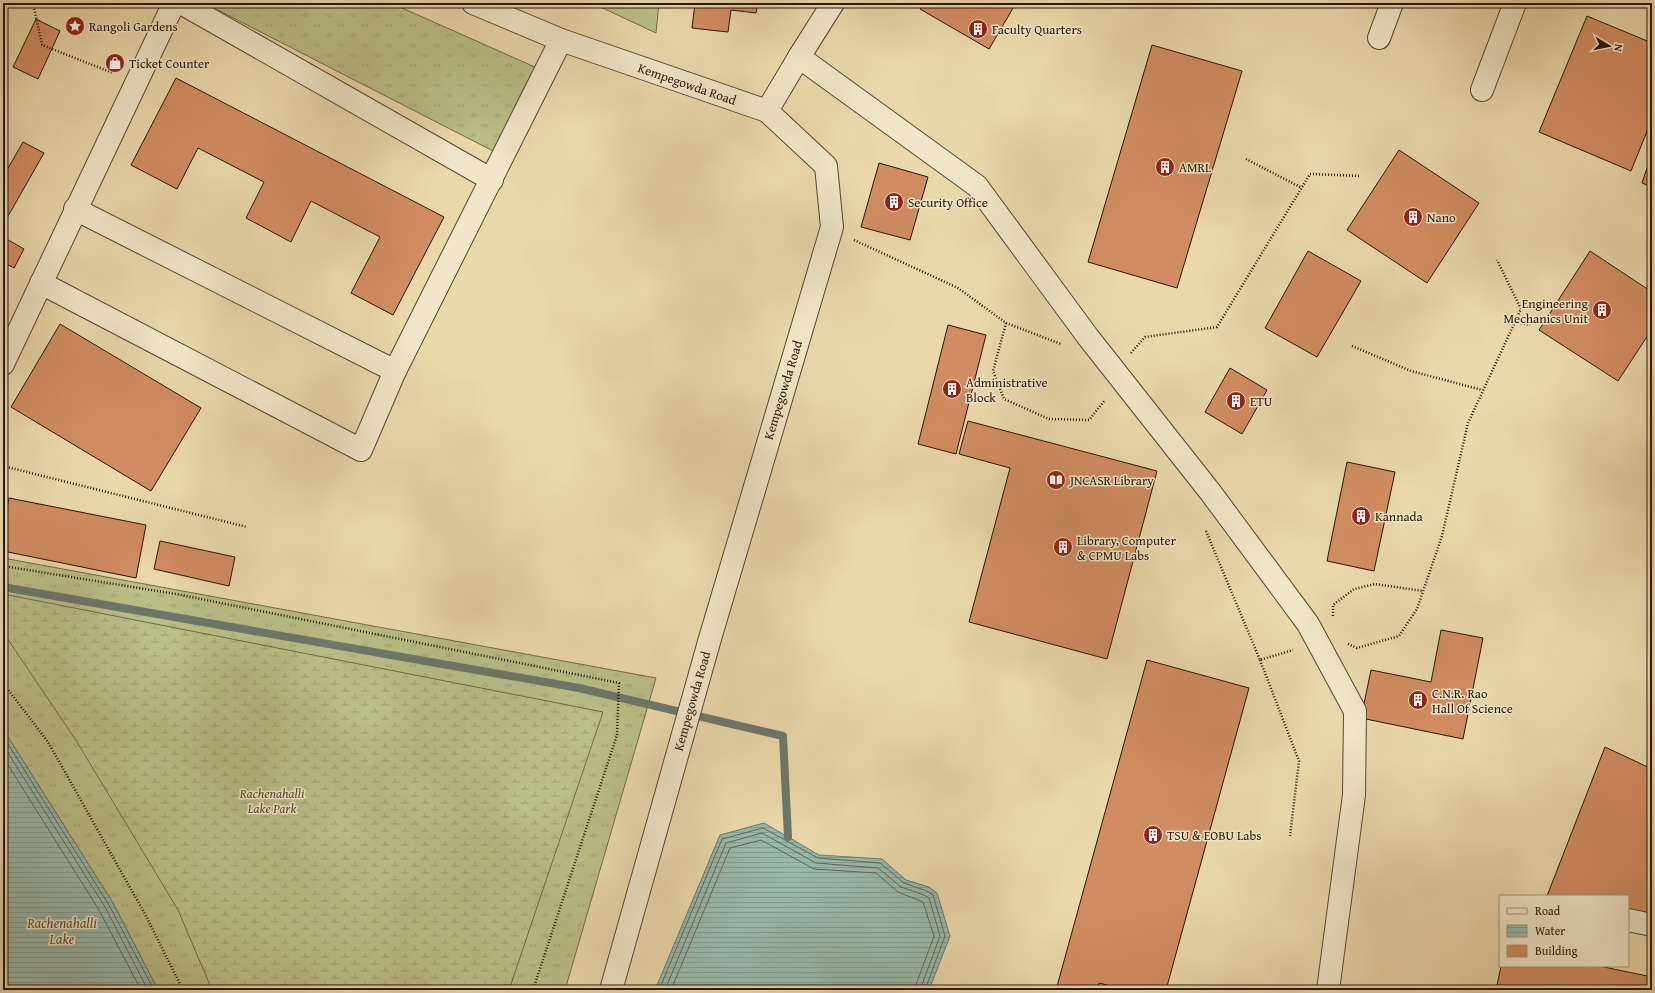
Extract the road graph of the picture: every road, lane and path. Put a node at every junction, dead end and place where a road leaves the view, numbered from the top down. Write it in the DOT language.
graph roads {
  1 [pos="33,3"];
  2 [pos="174,3"];
  3 [pos="181,3"];
  4 [pos="473,3"];
  5 [pos="1392,3"];
  6 [pos="1515,3"];
  7 [pos="832,4"];
  8 [pos="1379,38"];
  9 [pos="561,40"];
  10 [pos="799,57"];
  11 [pos="136,82"];
  12 [pos="1482,90"];
  13 [pos="767,111"];
  14 [pos="1246,159"];
  15 [pos="1360,176"];
  16 [pos="492,180"];
  17 [pos="1302,188"];
  18 [pos="75,209"];
  19 [pos="831,230"];
  20 [pos="1497,260"];
  21 [pos="40,283"];
  22 [pos="1515,322"];
  23 [pos="1006,323"];
  24 [pos="1530,325"];
  25 [pos="1063,345"];
  26 [pos="1352,346"];
  27 [pos="3,364"];
  28 [pos="395,371"];
  29 [pos="1115,371"];
  30 [pos="1482,390"];
  31 [pos="1101,393"];
  32 [pos="1105,400"];
  33 [pos="1110,405"];
  34 [pos="3,466"];
  35 [pos="1203,524"];
  36 [pos="247,527"];
  37 [pos="3,566"];
  38 [pos="1423,591"];
  39 [pos="1325,639"];
  40 [pos="1260,660"];
  41 [pos="3,683"];
  42 [pos="1290,836"];
  43 [pos="1629,920"];
  44 [pos="1652,925"];
  45 [pos="183,990"];
  46 [pos="533,990"];
  47 [pos="611,990"];
  48 [pos="1328,990"];
  1 -- 11 [label="path"];
  2 -- 11 [label="street"];
  3 -- 16 [label="street"];
  4 -- 9 [label="street, Kempegowda Road"];
  5 -- 8 [label="street"];
  6 -- 12 [label="street"];
  7 -- 10 [label="street"];
  9 -- 13 [label="street, Kempegowda Road"];
  9 -- 16 [label="street"];
  10 -- 13 [label="street"];
  10 -- 29 [label="street"];
  11 -- 18 [label="street"];
  13 -- 19 [label="street, Kempegowda Road"];
  14 -- 17 [label="path"];
  15 -- 17 [label="path"];
  16 -- 28 [label="street"];
  17 -- 29 [label="path"];
  18 -- 21 [label="street"];
  18 -- 28 [label="street"];
  19 -- 23 [label="path"];
  19 -- 47 [label="street, Kempegowda Road"];
  20 -- 22 [label="path"];
  21 -- 27 [label="street"];
  21 -- 28 [label="street"];
  22 -- 24 [label="path"];
  22 -- 30 [label="path"];
  23 -- 25 [label="path"];
  23 -- 32 [label="path"];
  26 -- 30 [label="path"];
  29 -- 32 [label="path"];
  29 -- 39 [label="street"];
  30 -- 38 [label="path"];
  31 -- 32 [label="path"];
  32 -- 33 [label="path"];
  34 -- 36 [label="path"];
  35 -- 40 [label="path"];
  37 -- 46 [label="path"];
  38 -- 39 [label="path"];
  38 -- 39 [label="path"];
  39 -- 40 [label="path"];
  39 -- 48 [label="street"];
  40 -- 42 [label="path"];
  41 -- 45 [label="path"];
  43 -- 44 [label="street"];
}
